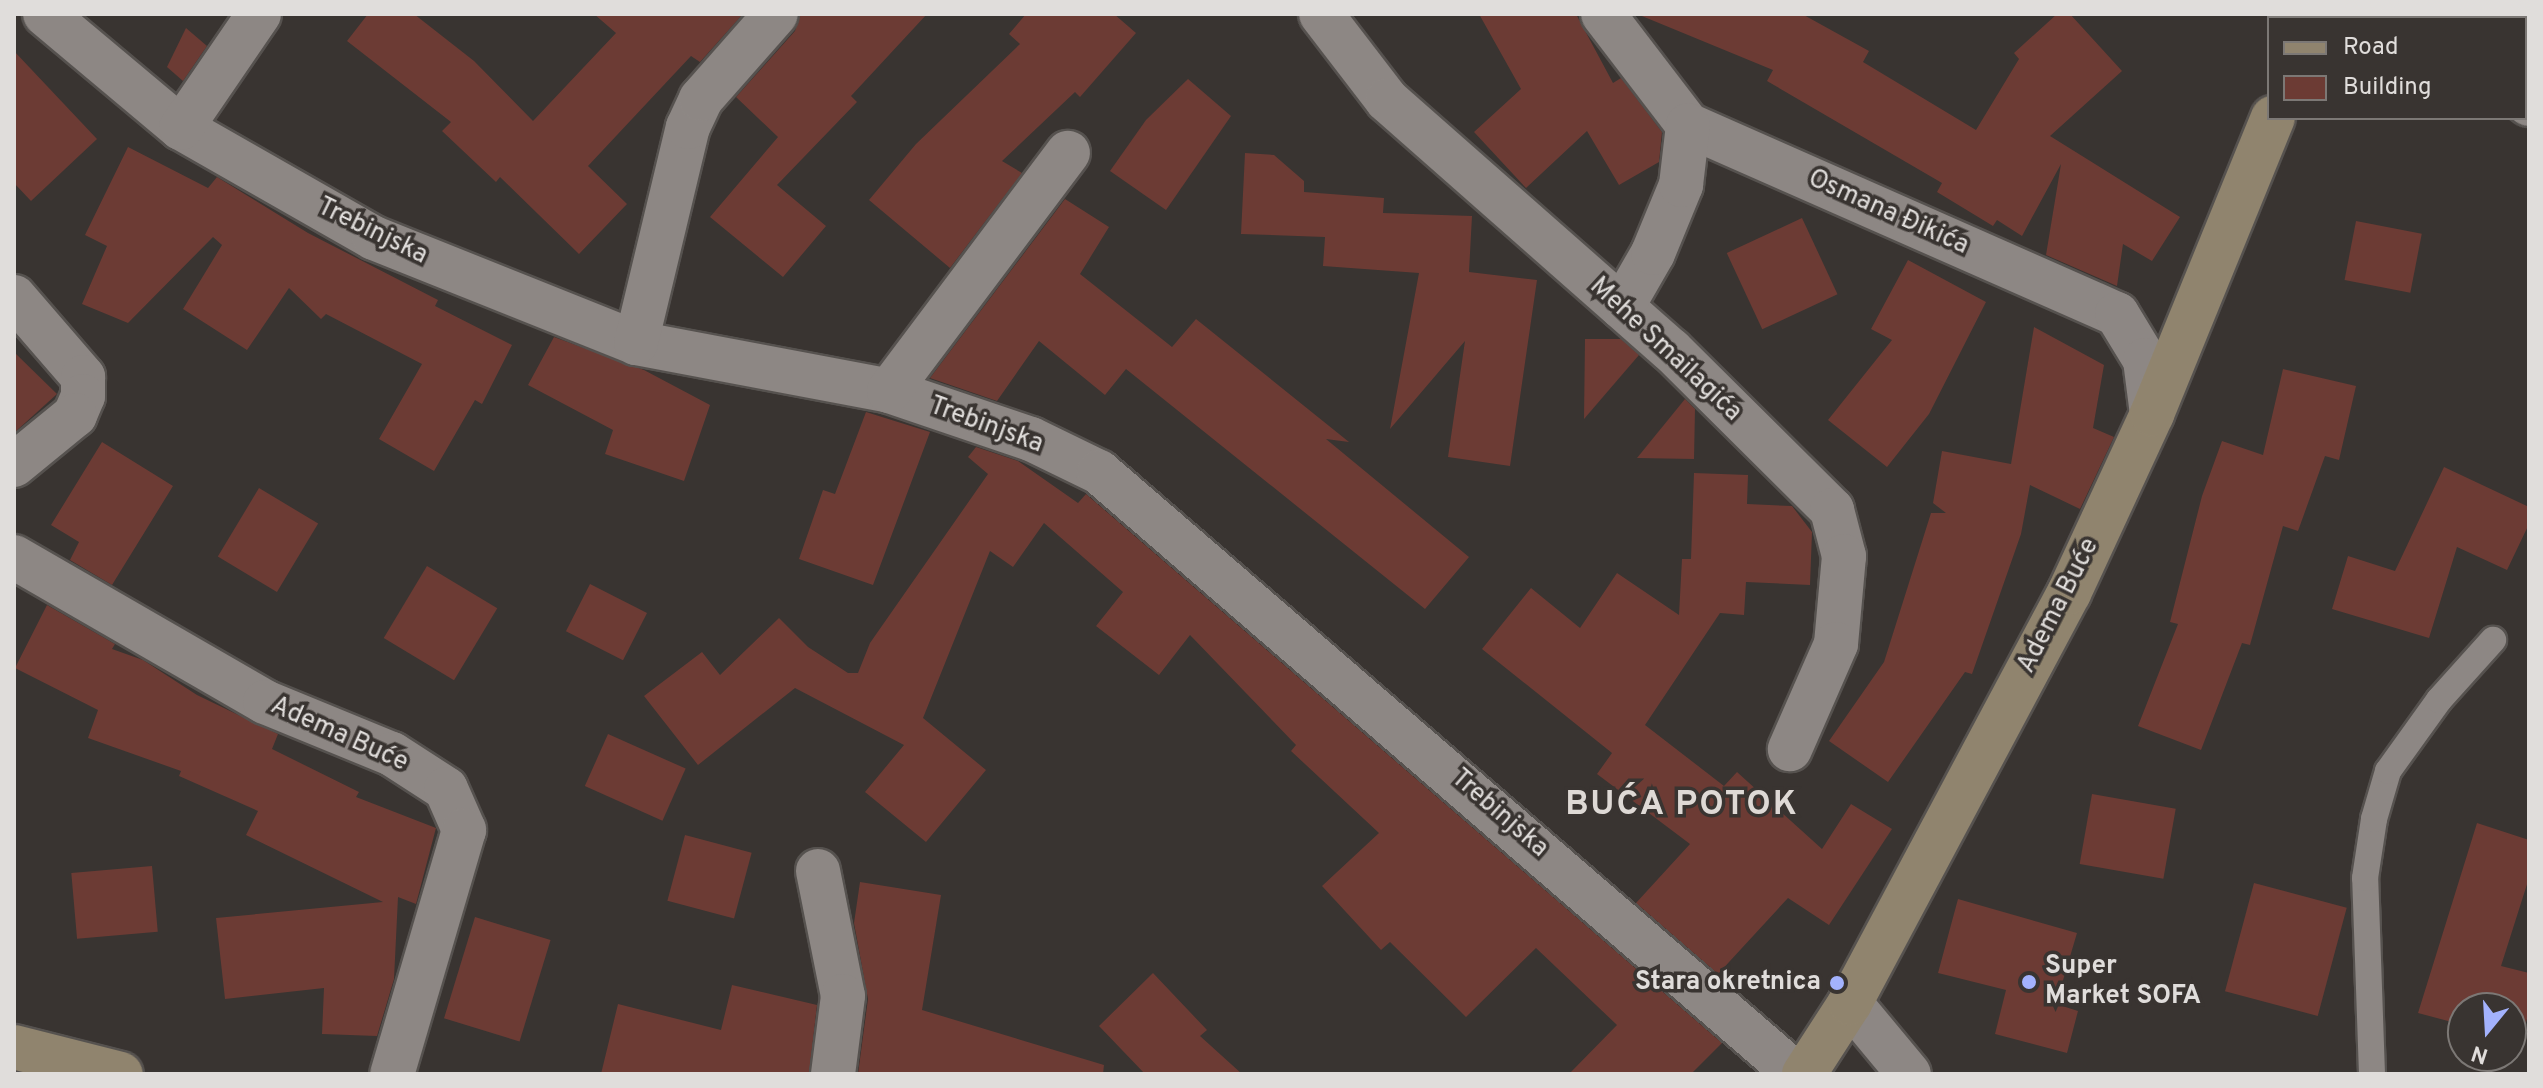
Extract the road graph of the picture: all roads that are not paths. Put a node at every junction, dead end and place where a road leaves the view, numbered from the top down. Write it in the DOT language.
graph roads {
  1 [pos="45,14"];
  2 [pos="259,14"];
  3 [pos="776,14"];
  4 [pos="1321,14"];
  5 [pos="1603,14"];
  6 [pos="2272,120"];
  7 [pos="1688,125"];
  8 [pos="181,128"];
  9 [pos="1068,153"];
  10 [pos="14,297"];
  11 [pos="1622,307"];
  12 [pos="636,343"];
  13 [pos="889,391"];
  14 [pos="2152,414"];
  15 [pos="14,465"];
  16 [pos="14,557"];
  17 [pos="2493,640"];
  18 [pos="1790,749"];
  19 [pos="818,871"];
  20 [pos="1850,1003"];
  21 [pos="14,1047"];
  22 [pos="121,1074"];
  23 [pos="392,1074"];
  24 [pos="833,1074"];
  25 [pos="1796,1074"];
  26 [pos="1804,1074"];
  27 [pos="1909,1074"];
  28 [pos="2372,1074"];
  1 -- 8 [label="street, Trebinjska"];
  2 -- 8 [label="street"];
  3 -- 12 [label="street"];
  4 -- 11 [label="street, Mehe Smailagića"];
  5 -- 7 [label="street, Osmana Đikića"];
  6 -- 14 [label="street, Adema Buće"];
  7 -- 11 [label="street"];
  7 -- 14 [label="street, Osmana Đikića"];
  8 -- 12 [label="street, Trebinjska"];
  9 -- 13 [label="street"];
  10 -- 15 [label="street"];
  11 -- 18 [label="street, Mehe Smailagića"];
  12 -- 13 [label="street, Trebinjska"];
  13 -- 25 [label="street, Trebinjska"];
  14 -- 20 [label="street, Adema Buće"];
  16 -- 23 [label="street, Adema Buće"];
  17 -- 28 [label="lane"];
  19 -- 24 [label="street"];
  20 -- 26 [label="street, Adema Buće"];
  20 -- 27 [label="street"];
  21 -- 22 [label="street"];
}
